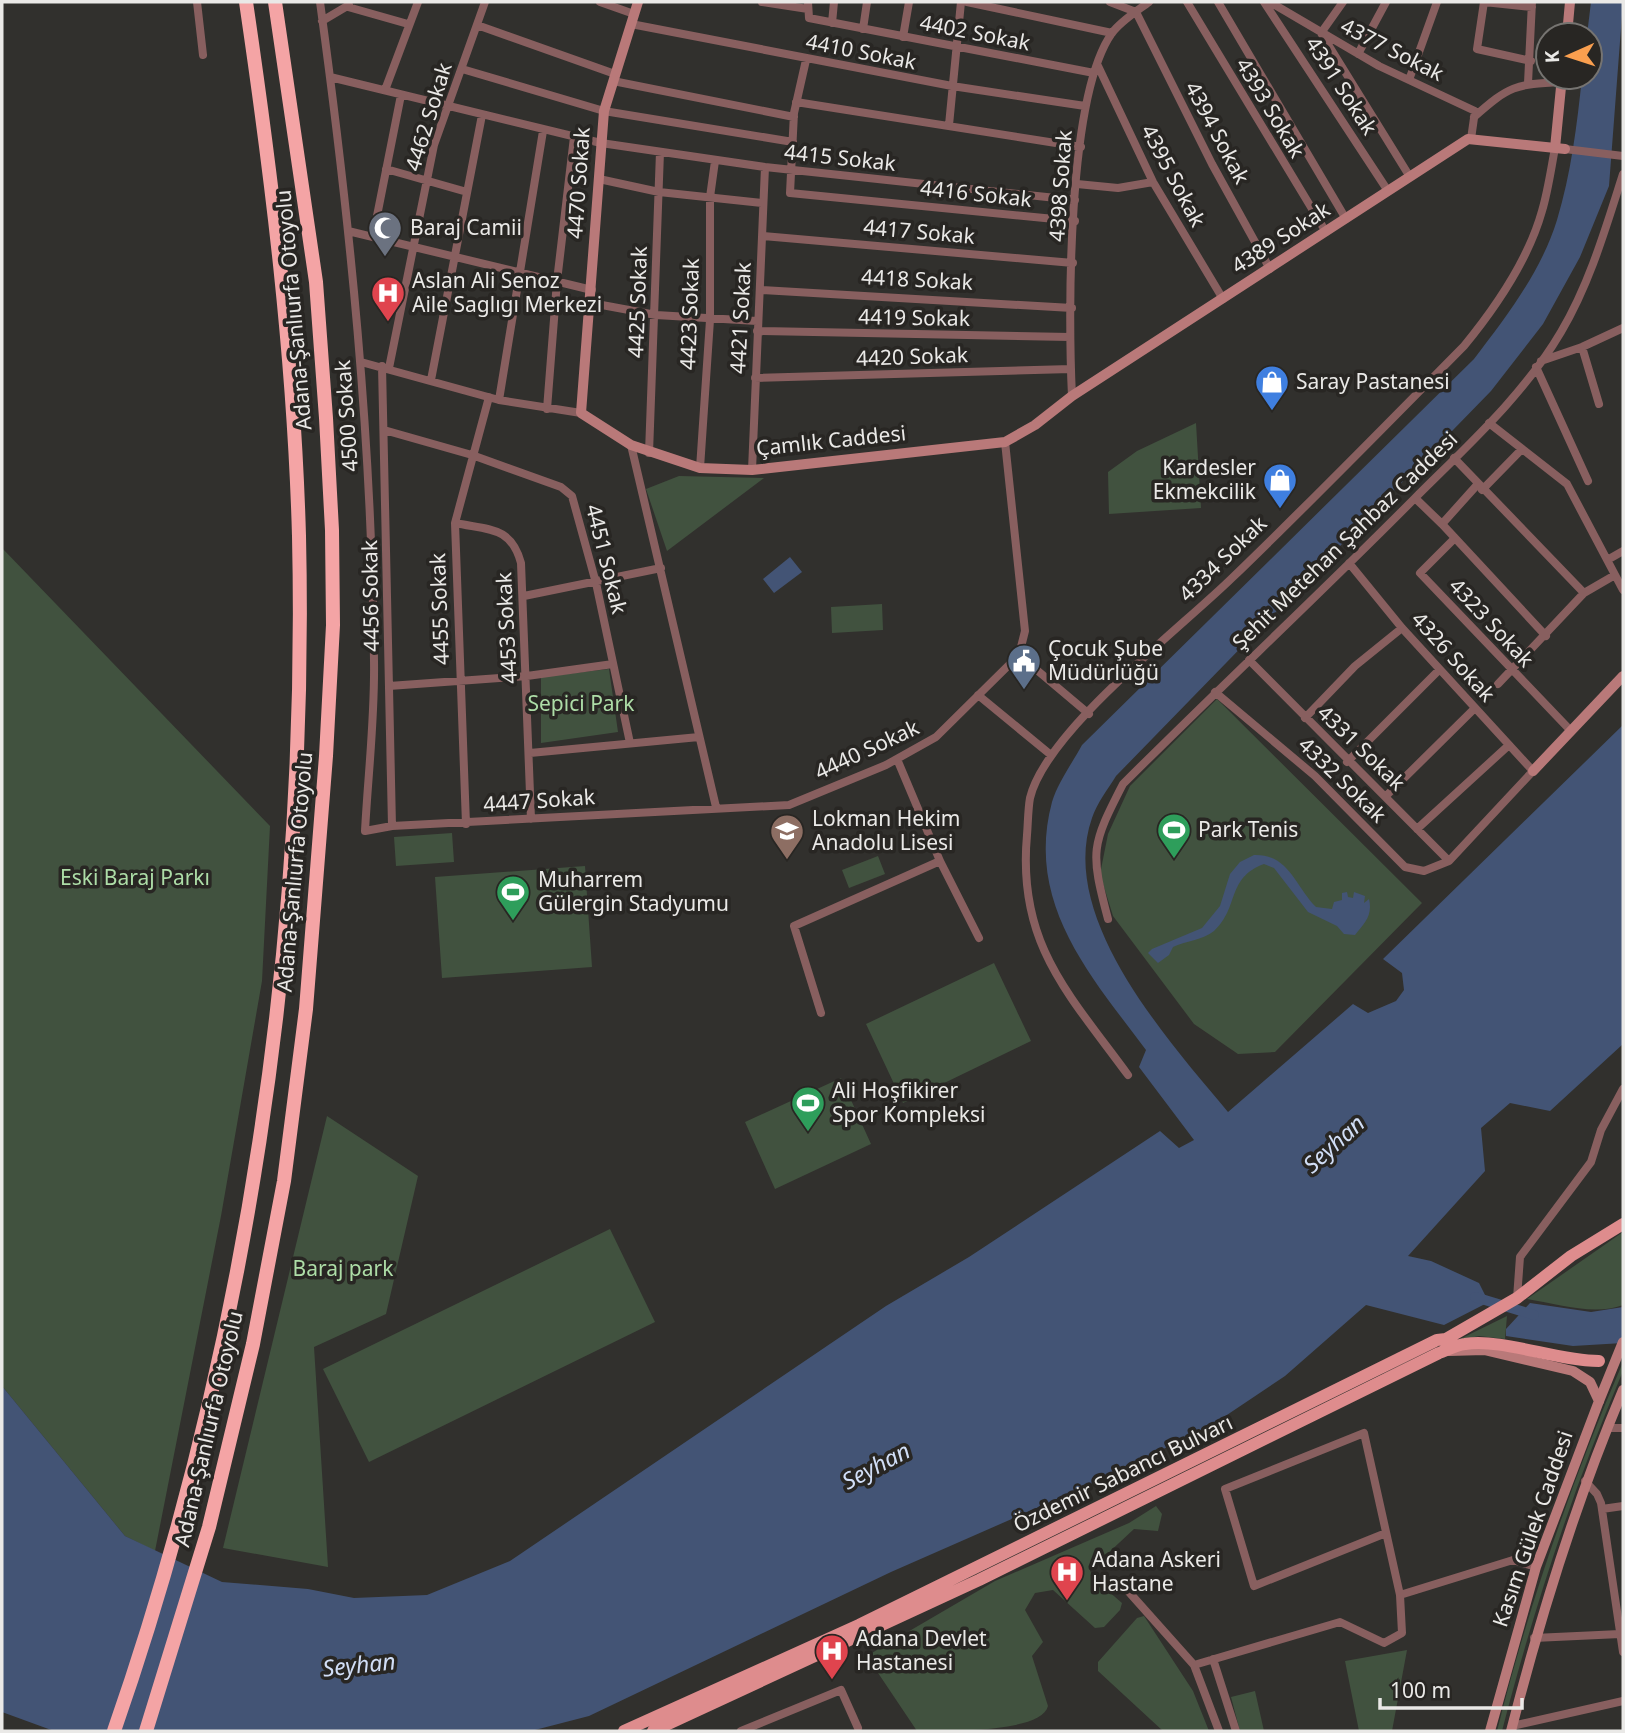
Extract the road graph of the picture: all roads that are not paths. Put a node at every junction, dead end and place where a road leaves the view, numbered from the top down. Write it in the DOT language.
graph roads {
  1 [pos="197,2"];
  2 [pos="246,2"];
  3 [pos="275,2"];
  4 [pos="320,2"];
  5 [pos="418,2"];
  6 [pos="485,2"];
  7 [pos="600,2"];
  8 [pos="638,2"];
  9 [pos="762,2"];
  10 [pos="834,2"];
  11 [pos="867,2"];
  12 [pos="909,2"];
  13 [pos="961,2"];
  14 [pos="967,2"];
  15 [pos="1110,2"];
  16 [pos="1149,2"];
  17 [pos="1186,2"];
  18 [pos="1218,2"];
  19 [pos="1264,2"];
  20 [pos="1343,2"];
  21 [pos="1386,2"];
  22 [pos="1437,2"];
  23 [pos="1485,2"];
  24 [pos="1570,2"];
  25 [pos="1274,3"];
  26 [pos="349,4"];
  27 [pos="1532,4"];
  28 [pos="808,10"];
  29 [pos="1136,12"];
  30 [pos="632,19"];
  31 [pos="322,21"];
  32 [pos="1568,21"];
  33 [pos="832,23"];
  34 [pos="408,24"];
  35 [pos="477,25"];
  36 [pos="863,29"];
  37 [pos="1112,33"];
  38 [pos="1321,33"];
  39 [pos="903,37"];
  40 [pos="956,47"];
  41 [pos="1359,54"];
  42 [pos="203,55"];
  43 [pos="806,60"];
  44 [pos="1531,61"];
  45 [pos="462,69"];
  46 [pos="1096,70"];
  47 [pos="330,77"];
  48 [pos="614,78"];
  49 [pos="1409,80"];
  50 [pos="1534,82"];
  51 [pos="1528,83"];
  52 [pos="952,86"];
  53 [pos="385,90"];
  54 [pos="1562,91"];
  55 [pos="401,95"];
  56 [pos="796,102"];
  57 [pos="448,106"];
  58 [pos="1085,107"];
  59 [pos="604,111"];
  60 [pos="482,115"];
  61 [pos="794,117"];
  62 [pos="1474,117"];
  63 [pos="949,125"];
  64 [pos="543,131"];
  65 [pos="575,137"];
  66 [pos="1471,139"];
  67 [pos="793,142"];
  68 [pos="601,143"];
  69 [pos="1081,147"];
  70 [pos="1560,148"];
  71 [pos="660,152"];
  72 [pos="1621,156"];
  73 [pos="715,161"];
  74 [pos="765,167"];
  75 [pos="386,169"];
  76 [pos="792,170"];
  77 [pos="1623,174"];
  78 [pos="1410,177"];
  79 [pos="598,179"];
  80 [pos="427,181"];
  81 [pos="1153,182"];
  82 [pos="1077,184"];
  83 [pos="1388,191"];
  84 [pos="467,192"];
  85 [pos="659,192"];
  86 [pos="710,197"];
  87 [pos="1076,200"];
  88 [pos="762,203"];
  89 [pos="1346,219"];
  90 [pos="1075,221"];
  91 [pos="348,231"];
  92 [pos="1326,232"];
  93 [pos="373,236"];
  94 [pos="763,236"];
  95 [pos="415,245"];
  96 [pos="454,257"];
  97 [pos="1073,263"];
  98 [pos="1269,269"];
  99 [pos="518,272"];
  100 [pos="557,281"];
  101 [pos="592,290"];
  102 [pos="760,290"];
  103 [pos="1223,299"];
  104 [pos="591,303"];
  105 [pos="1072,308"];
  106 [pos="656,315"];
  107 [pos="710,320"];
  108 [pos="757,321"];
  109 [pos="1623,329"];
  110 [pos="757,331"];
  111 [pos="1070,337"];
  112 [pos="1582,347"];
  113 [pos="361,362"];
  114 [pos="1539,364"];
  115 [pos="385,367"];
  116 [pos="1071,369"];
  117 [pos="755,378"];
  118 [pos="431,380"];
  119 [pos="1072,396"];
  120 [pos="489,397"];
  121 [pos="499,400"];
  122 [pos="1599,404"];
  123 [pos="547,409"];
  124 [pos="581,414"];
  125 [pos="1489,423"];
  126 [pos="1035,425"];
  127 [pos="384,430"];
  128 [pos="1005,442"];
  129 [pos="631,445"];
  130 [pos="1522,449"];
  131 [pos="649,453"];
  132 [pos="472,455"];
  133 [pos="1454,458"];
  134 [pos="700,468"];
  135 [pos="752,470"];
  136 [pos="1588,481"];
  137 [pos="1480,487"];
  138 [pos="1415,498"];
  139 [pos="455,523"];
  140 [pos="1442,524"];
  141 [pos="1454,539"];
  142 [pos="1623,551"];
  143 [pos="1609,559"];
  144 [pos="1349,563"];
  145 [pos="660,568"];
  146 [pos="1615,575"];
  147 [pos="596,583"];
  148 [pos="1623,590"];
  149 [pos="1584,593"];
  150 [pos="524,596"];
  151 [pos="1402,628"];
  152 [pos="1546,636"];
  153 [pos="1019,655"];
  154 [pos="1249,660"];
  155 [pos="613,664"];
  156 [pos="1439,670"];
  157 [pos="1511,671"];
  158 [pos="527,676"];
  159 [pos="1623,676"];
  160 [pos="460,680"];
  161 [pos="1498,684"];
  162 [pos="389,686"];
  163 [pos="1215,692"];
  164 [pos="978,695"];
  165 [pos="1475,708"];
  166 [pos="1089,714"];
  167 [pos="1305,718"];
  168 [pos="1571,731"];
  169 [pos="699,737"];
  170 [pos="629,743"];
  171 [pos="1509,745"];
  172 [pos="530,753"];
  173 [pos="1051,755"];
  174 [pos="897,759"];
  175 [pos="1347,762"];
  176 [pos="1533,771"];
  177 [pos="1387,795"];
  178 [pos="716,807"];
  179 [pos="531,819"];
  180 [pos="466,824"];
  181 [pos="392,826"];
  182 [pos="1417,829"];
  183 [pos="365,831"];
  184 [pos="940,861"];
  185 [pos="1450,861"];
  186 [pos="1108,919"];
  187 [pos="979,938"];
  188 [pos="821,1013"];
  189 [pos="1128,1075"];
  190 [pos="1623,1089"];
  191 [pos="1623,1224"];
  192 [pos="1517,1298"];
  193 [pos="1623,1342"];
  194 [pos="1444,1345"];
  195 [pos="1599,1361"];
  196 [pos="1623,1390"];
  197 [pos="1598,1401"];
  198 [pos="1607,1428"];
  199 [pos="1623,1428"];
  200 [pos="1585,1481"];
  201 [pos="1623,1506"];
  202 [pos="1602,1509"];
  203 [pos="1386,1533"];
  204 [pos="1536,1567"];
  205 [pos="1128,1591"];
  206 [pos="1400,1595"];
  207 [pos="1619,1596"];
  208 [pos="1620,1634"];
  209 [pos="1534,1638"];
  210 [pos="1623,1652"];
  211 [pos="1213,1659"];
  212 [pos="1194,1665"];
  213 [pos="1623,1701"];
  214 [pos="858,1728"];
  215 [pos="1511,1729"];
  216 [pos="114,1731"];
  217 [pos="146,1731"];
  218 [pos="624,1731"];
  219 [pos="653,1731"];
  220 [pos="741,1731"];
  221 [pos="1219,1731"];
  222 [pos="1236,1731"];
  223 [pos="1490,1731"];
  1 -- 42 [label="street"];
  2 -- 216 [label="highway, Adana-Şanlıurfa Otoyolu"];
  3 -- 217 [label="highway, Adana-Şanlıurfa Otoyolu"];
  4 -- 31 [label="street, 4500 Sokak"];
  5 -- 34 [label="street"];
  6 -- 35 [label="street, 4462 Sokak"];
  7 -- 30 [label="street, 4410 Sokak"];
  8 -- 30 [label="main road, 4470 Sokak"];
  9 -- 28 [label="street, 4402 Sokak"];
  10 -- 33 [label="street"];
  11 -- 36 [label="street"];
  12 -- 39 [label="street"];
  13 -- 40 [label="street"];
  14 -- 37 [label="street"];
  15 -- 29 [label="street"];
  16 -- 29 [label="street, 4398 Sokak"];
  17 -- 92 [label="street, 4393 Sokak"];
  18 -- 89 [label="street"];
  19 -- 83 [label="street, 4391 Sokak"];
  20 -- 38 [label="street"];
  21 -- 41 [label="street"];
  22 -- 49 [label="street"];
  23 -- 27 [label="street"];
  23 -- 44 [label="street"];
  24 -- 32 [label="main road"];
  25 -- 38 [label="street, 4377 Sokak"];
  26 -- 31 [label="street"];
  26 -- 34 [label="street"];
  27 -- 44 [label="street"];
  28 -- 33 [label="street, 4402 Sokak"];
  29 -- 37 [label="street, 4398 Sokak"];
  29 -- 98 [label="street, 4394 Sokak"];
  30 -- 43 [label="street, 4410 Sokak"];
  30 -- 48 [label="main road, 4470 Sokak"];
  31 -- 47 [label="street, 4500 Sokak"];
  33 -- 36 [label="street, 4402 Sokak"];
  34 -- 53 [label="street"];
  35 -- 45 [label="street, 4462 Sokak"];
  35 -- 48 [label="street"];
  36 -- 39 [label="street, 4402 Sokak"];
  37 -- 46 [label="street, 4398 Sokak"];
  38 -- 41 [label="street, 4377 Sokak"];
  38 -- 78 [label="street"];
  39 -- 40 [label="street, 4402 Sokak"];
  40 -- 46 [label="street, 4402 Sokak"];
  40 -- 52 [label="street"];
  41 -- 49 [label="street, 4377 Sokak"];
  43 -- 52 [label="street, 4410 Sokak"];
  43 -- 56 [label="street"];
  44 -- 51 [label="street"];
  45 -- 57 [label="street, 4462 Sokak"];
  45 -- 59 [label="street"];
  46 -- 58 [label="street, 4398 Sokak"];
  46 -- 81 [label="street, 4395 Sokak"];
  47 -- 53 [label="street, 4415 Sokak"];
  47 -- 91 [label="street, 4500 Sokak"];
  48 -- 59 [label="main road, 4470 Sokak"];
  48 -- 61 [label="street"];
  49 -- 62 [label="street, 4377 Sokak"];
  50 -- 51 [label="street"];
  51 -- 62 [label="street"];
  52 -- 58 [label="street, 4410 Sokak"];
  52 -- 63 [label="street"];
  53 -- 55 [label="street, 4415 Sokak"];
  54 -- 70 [label="main road, 4334 Sokak"];
  55 -- 57 [label="street, 4415 Sokak"];
  55 -- 75 [label="street"];
  56 -- 61 [label="street"];
  56 -- 63 [label="street"];
  57 -- 60 [label="street, 4415 Sokak"];
  57 -- 80 [label="street, 4462 Sokak"];
  58 -- 69 [label="street, 4398 Sokak"];
  59 -- 67 [label="street"];
  59 -- 68 [label="main road, 4470 Sokak"];
  60 -- 64 [label="street, 4415 Sokak"];
  60 -- 84 [label="street"];
  61 -- 67 [label="street"];
  62 -- 66 [label="street"];
  63 -- 69 [label="street"];
  64 -- 65 [label="street, 4415 Sokak"];
  64 -- 99 [label="street"];
  65 -- 68 [label="street, 4415 Sokak"];
  65 -- 100 [label="street"];
  66 -- 70 [label="main road"];
  66 -- 78 [label="main road, 4389 Sokak"];
  67 -- 76 [label="street"];
  68 -- 71 [label="street, 4415 Sokak"];
  68 -- 79 [label="main road, 4470 Sokak"];
  69 -- 82 [label="street, 4398 Sokak"];
  70 -- 72 [label="street"];
  70 -- 166 [label="street, 4334 Sokak"];
  71 -- 73 [label="street, 4415 Sokak"];
  71 -- 85 [label="street, 4425 Sokak"];
  73 -- 74 [label="street, 4415 Sokak"];
  73 -- 86 [label="street, 4423 Sokak"];
  74 -- 76 [label="street, 4415 Sokak"];
  74 -- 88 [label="street, 4421 Sokak"];
  75 -- 80 [label="street"];
  75 -- 93 [label="street"];
  76 -- 87 [label="street, 4415 Sokak"];
  76 -- 90 [label="street, 4416 Sokak"];
  77 -- 114 [label="street, Şehit Metehan Şahbaz Caddesi"];
  78 -- 83 [label="main road, 4389 Sokak"];
  79 -- 85 [label="street"];
  79 -- 101 [label="main road, 4470 Sokak"];
  80 -- 84 [label="street"];
  80 -- 95 [label="street, 4462 Sokak"];
  81 -- 82 [label="street"];
  81 -- 103 [label="street, 4395 Sokak"];
  82 -- 87 [label="street, 4398 Sokak"];
  83 -- 89 [label="main road, 4389 Sokak"];
  84 -- 96 [label="street"];
  85 -- 86 [label="street"];
  85 -- 106 [label="street, 4425 Sokak"];
  86 -- 88 [label="street"];
  86 -- 107 [label="street, 4423 Sokak"];
  87 -- 90 [label="street, 4398 Sokak"];
  88 -- 94 [label="street, 4421 Sokak"];
  89 -- 92 [label="main road, 4389 Sokak"];
  90 -- 97 [label="street, 4398 Sokak"];
  91 -- 93 [label="street"];
  91 -- 113 [label="street, 4500 Sokak"];
  92 -- 98 [label="main road, 4389 Sokak"];
  93 -- 95 [label="street"];
  94 -- 97 [label="street, 4417 Sokak"];
  94 -- 102 [label="street, 4421 Sokak"];
  95 -- 96 [label="street"];
  95 -- 115 [label="street, 4462 Sokak"];
  96 -- 99 [label="street"];
  96 -- 118 [label="street"];
  97 -- 105 [label="street, 4398 Sokak"];
  98 -- 103 [label="main road, 4389 Sokak"];
  99 -- 100 [label="street"];
  99 -- 121 [label="street"];
  100 -- 101 [label="street"];
  100 -- 123 [label="street"];
  101 -- 104 [label="main road, 4470 Sokak"];
  102 -- 105 [label="street, 4418 Sokak"];
  102 -- 108 [label="street, 4421 Sokak"];
  103 -- 119 [label="main road, 4389 Sokak"];
  104 -- 106 [label="street"];
  104 -- 124 [label="main road, 4470 Sokak"];
  105 -- 111 [label="street, 4398 Sokak"];
  106 -- 107 [label="street"];
  106 -- 131 [label="street, 4425 Sokak"];
  107 -- 108 [label="street"];
  107 -- 134 [label="street, 4423 Sokak"];
  108 -- 110 [label="street, 4421 Sokak"];
  109 -- 112 [label="street"];
  110 -- 111 [label="street, 4419 Sokak"];
  110 -- 117 [label="street, 4421 Sokak"];
  111 -- 116 [label="street, 4398 Sokak"];
  112 -- 114 [label="street"];
  112 -- 122 [label="street"];
  113 -- 115 [label="street, Çamlık Caddesi"];
  113 -- 183 [label="street, 4500 Sokak"];
  114 -- 125 [label="street, Şehit Metehan Şahbaz Caddesi"];
  114 -- 136 [label="street"];
  115 -- 118 [label="street, Çamlık Caddesi"];
  115 -- 127 [label="street, 4456 Sokak"];
  116 -- 117 [label="street, 4420 Sokak"];
  116 -- 119 [label="street, 4398 Sokak"];
  117 -- 135 [label="street, 4421 Sokak"];
  118 -- 120 [label="street, Çamlık Caddesi"];
  119 -- 126 [label="main road, 4389 Sokak"];
  120 -- 121 [label="street, Çamlık Caddesi"];
  120 -- 132 [label="street, 4455 Sokak"];
  121 -- 123 [label="street, Çamlık Caddesi"];
  123 -- 124 [label="street, Çamlık Caddesi"];
  124 -- 129 [label="main road, Çamlık Caddesi"];
  125 -- 130 [label="street"];
  125 -- 133 [label="street, Şehit Metehan Şahbaz Caddesi"];
  126 -- 128 [label="main road, Çamlık Caddesi"];
  127 -- 132 [label="street, 4451 Sokak"];
  127 -- 162 [label="street, 4456 Sokak"];
  128 -- 135 [label="main road, Çamlık Caddesi"];
  128 -- 153 [label="street"];
  129 -- 131 [label="main road, Çamlık Caddesi"];
  129 -- 145 [label="street"];
  130 -- 137 [label="street"];
  130 -- 143 [label="street"];
  131 -- 134 [label="main road, Çamlık Caddesi"];
  132 -- 139 [label="street, 4455 Sokak"];
  132 -- 147 [label="street, 4451 Sokak"];
  133 -- 137 [label="street"];
  133 -- 138 [label="street, Şehit Metehan Şahbaz Caddesi"];
  134 -- 135 [label="main road, Çamlık Caddesi"];
  137 -- 140 [label="street"];
  137 -- 149 [label="street"];
  138 -- 140 [label="street"];
  138 -- 144 [label="street, Şehit Metehan Şahbaz Caddesi"];
  139 -- 150 [label="street, 4453 Sokak"];
  139 -- 160 [label="street, 4455 Sokak"];
  140 -- 141 [label="street"];
  141 -- 152 [label="street"];
  141 -- 157 [label="street, 4323 Sokak"];
  142 -- 143 [label="street"];
  143 -- 146 [label="street"];
  144 -- 151 [label="street, 4326 Sokak"];
  144 -- 154 [label="street, Şehit Metehan Şahbaz Caddesi"];
  145 -- 147 [label="street"];
  145 -- 169 [label="street"];
  146 -- 148 [label="street"];
  146 -- 149 [label="street"];
  147 -- 150 [label="street"];
  147 -- 155 [label="street, 4451 Sokak"];
  149 -- 152 [label="street"];
  150 -- 158 [label="street, 4453 Sokak"];
  151 -- 156 [label="street, 4326 Sokak"];
  151 -- 167 [label="street"];
  152 -- 157 [label="street"];
  153 -- 164 [label="street, 4440 Sokak"];
  153 -- 166 [label="street"];
  154 -- 163 [label="street, Şehit Metehan Şahbaz Caddesi"];
  154 -- 167 [label="street, 4331 Sokak"];
  155 -- 158 [label="street"];
  155 -- 170 [label="street, 4451 Sokak"];
  156 -- 165 [label="street, 4326 Sokak"];
  156 -- 175 [label="street"];
  157 -- 161 [label="street"];
  157 -- 168 [label="street, 4323 Sokak"];
  158 -- 160 [label="street"];
  158 -- 172 [label="street, 4453 Sokak"];
  159 -- 168 [label="main road"];
  160 -- 162 [label="street"];
  160 -- 180 [label="street, 4455 Sokak"];
  162 -- 181 [label="street, 4456 Sokak"];
  163 -- 185 [label="street, 4332 Sokak"];
  163 -- 186 [label="street, Şehit Metehan Şahbaz Caddesi"];
  164 -- 173 [label="street"];
  164 -- 174 [label="street, 4440 Sokak"];
  165 -- 171 [label="street, 4326 Sokak"];
  165 -- 177 [label="street"];
  166 -- 173 [label="street, 4334 Sokak"];
  167 -- 175 [label="street, 4331 Sokak"];
  168 -- 176 [label="main road"];
  169 -- 170 [label="street"];
  169 -- 178 [label="street"];
  170 -- 172 [label="street"];
  171 -- 176 [label="street, 4326 Sokak"];
  171 -- 182 [label="street"];
  172 -- 179 [label="street, 4453 Sokak"];
  173 -- 189 [label="street, 4334 Sokak"];
  174 -- 178 [label="street, 4440 Sokak"];
  174 -- 184 [label="street"];
  175 -- 177 [label="street, 4331 Sokak"];
  176 -- 185 [label="street"];
  177 -- 182 [label="street, 4331 Sokak"];
  178 -- 179 [label="street, 4447 Sokak"];
  179 -- 180 [label="street, 4447 Sokak"];
  180 -- 181 [label="street, 4447 Sokak"];
  181 -- 183 [label="street, 4447 Sokak"];
  182 -- 185 [label="street, 4331 Sokak"];
  184 -- 187 [label="street"];
  184 -- 188 [label="street"];
  190 -- 192 [label="street"];
  191 -- 192 [label="main road, Özdemir Sabancı Bulvarı"];
  192 -- 194 [label="main road, Özdemir Sabancı Bulvarı"];
  193 -- 197 [label="main road, Kasım Gülek Caddesi, bridge"];
  194 -- 195 [label="main road, Özdemir Sabancı Bulvarı"];
  194 -- 197 [label="main road"];
  194 -- 218 [label="main road, Özdemir Sabancı Bulvarı"];
  194 -- 219 [label="main road, Özdemir Sabancı Bulvarı"];
  196 -- 198 [label="main road, Kasım Gülek Caddesi"];
  197 -- 204 [label="main road, Kasım Gülek Caddesi"];
  198 -- 199 [label="street"];
  198 -- 200 [label="main road, Kasım Gülek Caddesi"];
  200 -- 202 [label="street"];
  200 -- 209 [label="main road, Kasım Gülek Caddesi"];
  201 -- 202 [label="street"];
  202 -- 207 [label="street"];
  203 -- 203 [label="street"];
  203 -- 206 [label="street"];
  204 -- 206 [label="street"];
  204 -- 223 [label="main road, Kasım Gülek Caddesi"];
  205 -- 212 [label="street"];
  206 -- 211 [label="street"];
  207 -- 208 [label="street"];
  208 -- 209 [label="street"];
  208 -- 210 [label="street"];
  209 -- 215 [label="main road, Kasım Gülek Caddesi"];
  211 -- 212 [label="street"];
  211 -- 222 [label="street"];
  212 -- 221 [label="street"];
  213 -- 215 [label="street"];
  214 -- 220 [label="street"];
}
